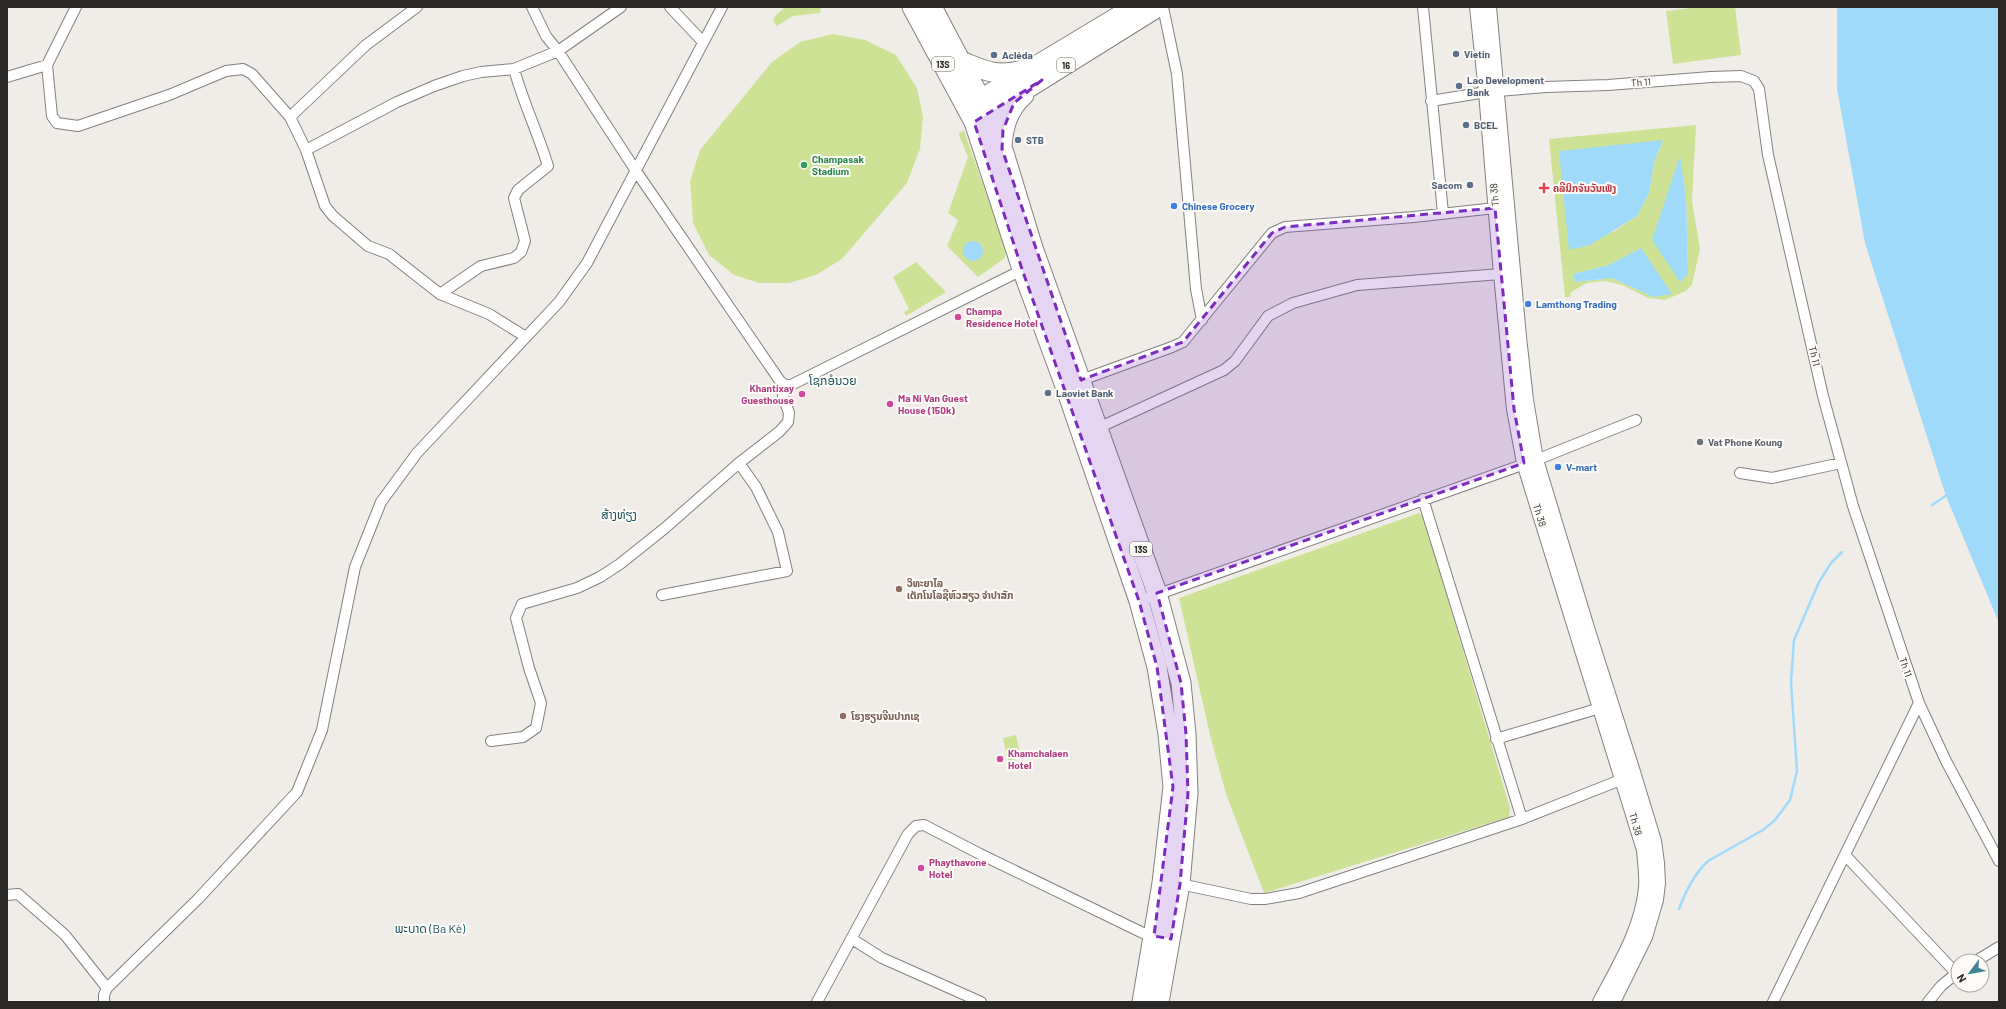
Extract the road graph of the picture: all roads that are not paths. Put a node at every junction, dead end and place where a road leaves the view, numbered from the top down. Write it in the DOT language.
graph roads {
  1 [pos="76,7"];
  2 [pos="417,7"];
  3 [pos="532,7"];
  4 [pos="621,7"];
  5 [pos="670,7"];
  6 [pos="722,7"];
  7 [pos="912,7"];
  8 [pos="932,7"];
  9 [pos="1134,7"];
  10 [pos="1158,7"];
  11 [pos="1163,7"];
  12 [pos="1423,7"];
  13 [pos="1476,7"];
  14 [pos="1489,7"];
  15 [pos="703,42"];
  16 [pos="558,51"];
  17 [pos="961,61"];
  18 [pos="47,65"];
  19 [pos="514,69"];
  20 [pos="1039,73"];
  21 [pos="7,77"];
  22 [pos="1492,92"];
  23 [pos="1431,101"];
  24 [pos="977,111"];
  25 [pos="290,117"];
  26 [pos="1002,149"];
  27 [pos="306,150"];
  28 [pos="636,171"];
  29 [pos="1495,208"];
  30 [pos="1443,212"];
  31 [pos="1031,266"];
  32 [pos="1501,274"];
  33 [pos="440,294"];
  34 [pos="1202,320"];
  35 [pos="526,337"];
  36 [pos="1073,383"];
  37 [pos="785,385"];
  38 [pos="1636,420"];
  39 [pos="1098,428"];
  40 [pos="1530,461"];
  41 [pos="739,463"];
  42 [pos="1841,463"];
  43 [pos="1740,474"];
  44 [pos="1423,499"];
  45 [pos="1157,593"];
  46 [pos="662,595"];
  47 [pos="1139,601"];
  48 [pos="1919,703"];
  49 [pos="1600,708"];
  50 [pos="1496,739"];
  51 [pos="491,741"];
  52 [pos="1623,779"];
  53 [pos="1522,819"];
  54 [pos="1845,855"];
  55 [pos="1999,861"];
  56 [pos="1180,884"];
  57 [pos="8,893"];
  58 [pos="1163,937"];
  59 [pos="852,939"];
  60 [pos="1999,947"];
  61 [pos="1989,953"];
  62 [pos="1950,965"];
  63 [pos="1950,978"];
  64 [pos="107,988"];
  65 [pos="104,1002"];
  66 [pos="817,1002"];
  67 [pos="981,1002"];
  68 [pos="1142,1002"];
  69 [pos="1160,1002"];
  70 [pos="1600,1002"];
  71 [pos="1613,1002"];
  72 [pos="1773,1002"];
  73 [pos="1928,1002"];
  1 -- 18 [label="street"];
  2 -- 25 [label="street"];
  3 -- 16 [label="street"];
  4 -- 16 [label="street"];
  5 -- 15 [label="street"];
  6 -- 15 [label="street"];
  7 -- 24 [label="highway, 13S"];
  8 -- 17 [label="highway, 13S"];
  9 -- 20 [label="highway, 16"];
  10 -- 20 [label="highway, 16"];
  11 -- 34 [label="street"];
  12 -- 23 [label="street"];
  13 -- 22 [label="street, Th 38"];
  14 -- 22 [label="street, Th 38"];
  15 -- 28 [label="street"];
  16 -- 19 [label="street"];
  16 -- 28 [label="street"];
  17 -- 20 [label="highway"];
  17 -- 24 [label="highway, 13S"];
  18 -- 21 [label="street"];
  18 -- 25 [label="street"];
  19 -- 27 [label="street"];
  19 -- 33 [label="street"];
  20 -- 24 [label="highway, 16"];
  20 -- 26 [label="highway"];
  22 -- 23 [label="street, Th 11"];
  22 -- 29 [label="street, Th 38"];
  22 -- 40 [label="street, Th 38"];
  22 -- 42 [label="street, Th 11"];
  23 -- 30 [label="street"];
  24 -- 26 [label="highway, 13S"];
  24 -- 31 [label="highway, 13S"];
  25 -- 27 [label="street"];
  26 -- 31 [label="highway, 13S"];
  27 -- 33 [label="street"];
  28 -- 35 [label="street"];
  28 -- 37 [label="street"];
  29 -- 30 [label="street"];
  29 -- 32 [label="street, Th 38"];
  30 -- 34 [label="street"];
  31 -- 36 [label="highway, 13S"];
  31 -- 37 [label="street"];
  32 -- 39 [label="street"];
  32 -- 40 [label="street, Th 38"];
  33 -- 35 [label="street"];
  34 -- 36 [label="street"];
  35 -- 64 [label="street"];
  36 -- 39 [label="highway, 13S"];
  36 -- 47 [label="highway, 13S"];
  37 -- 41 [label="street"];
  38 -- 40 [label="street"];
  39 -- 45 [label="highway, 13S"];
  40 -- 44 [label="street"];
  40 -- 49 [label="street, Th 38"];
  40 -- 71 [label="street, Th 38"];
  41 -- 46 [label="street"];
  41 -- 51 [label="street"];
  42 -- 43 [label="street"];
  42 -- 48 [label="street, Th 11"];
  44 -- 45 [label="street"];
  44 -- 50 [label="street"];
  45 -- 47 [label="street"];
  45 -- 56 [label="highway, 13S"];
  47 -- 58 [label="highway, 13S"];
  48 -- 54 [label="street"];
  48 -- 55 [label="street, Th 11"];
  49 -- 50 [label="street"];
  49 -- 52 [label="street, Th 38"];
  50 -- 53 [label="street"];
  52 -- 53 [label="street"];
  52 -- 70 [label="street, Th 38"];
  53 -- 56 [label="street"];
  54 -- 62 [label="street"];
  54 -- 72 [label="street"];
  56 -- 58 [label="highway, 13S"];
  57 -- 64 [label="street"];
  58 -- 59 [label="street"];
  58 -- 68 [label="highway, 13S"];
  58 -- 69 [label="highway, 13S"];
  59 -- 66 [label="street"];
  59 -- 67 [label="street"];
  60 -- 61 [label="street"];
  63 -- 73 [label="street"];
  64 -- 65 [label="street"];
}
